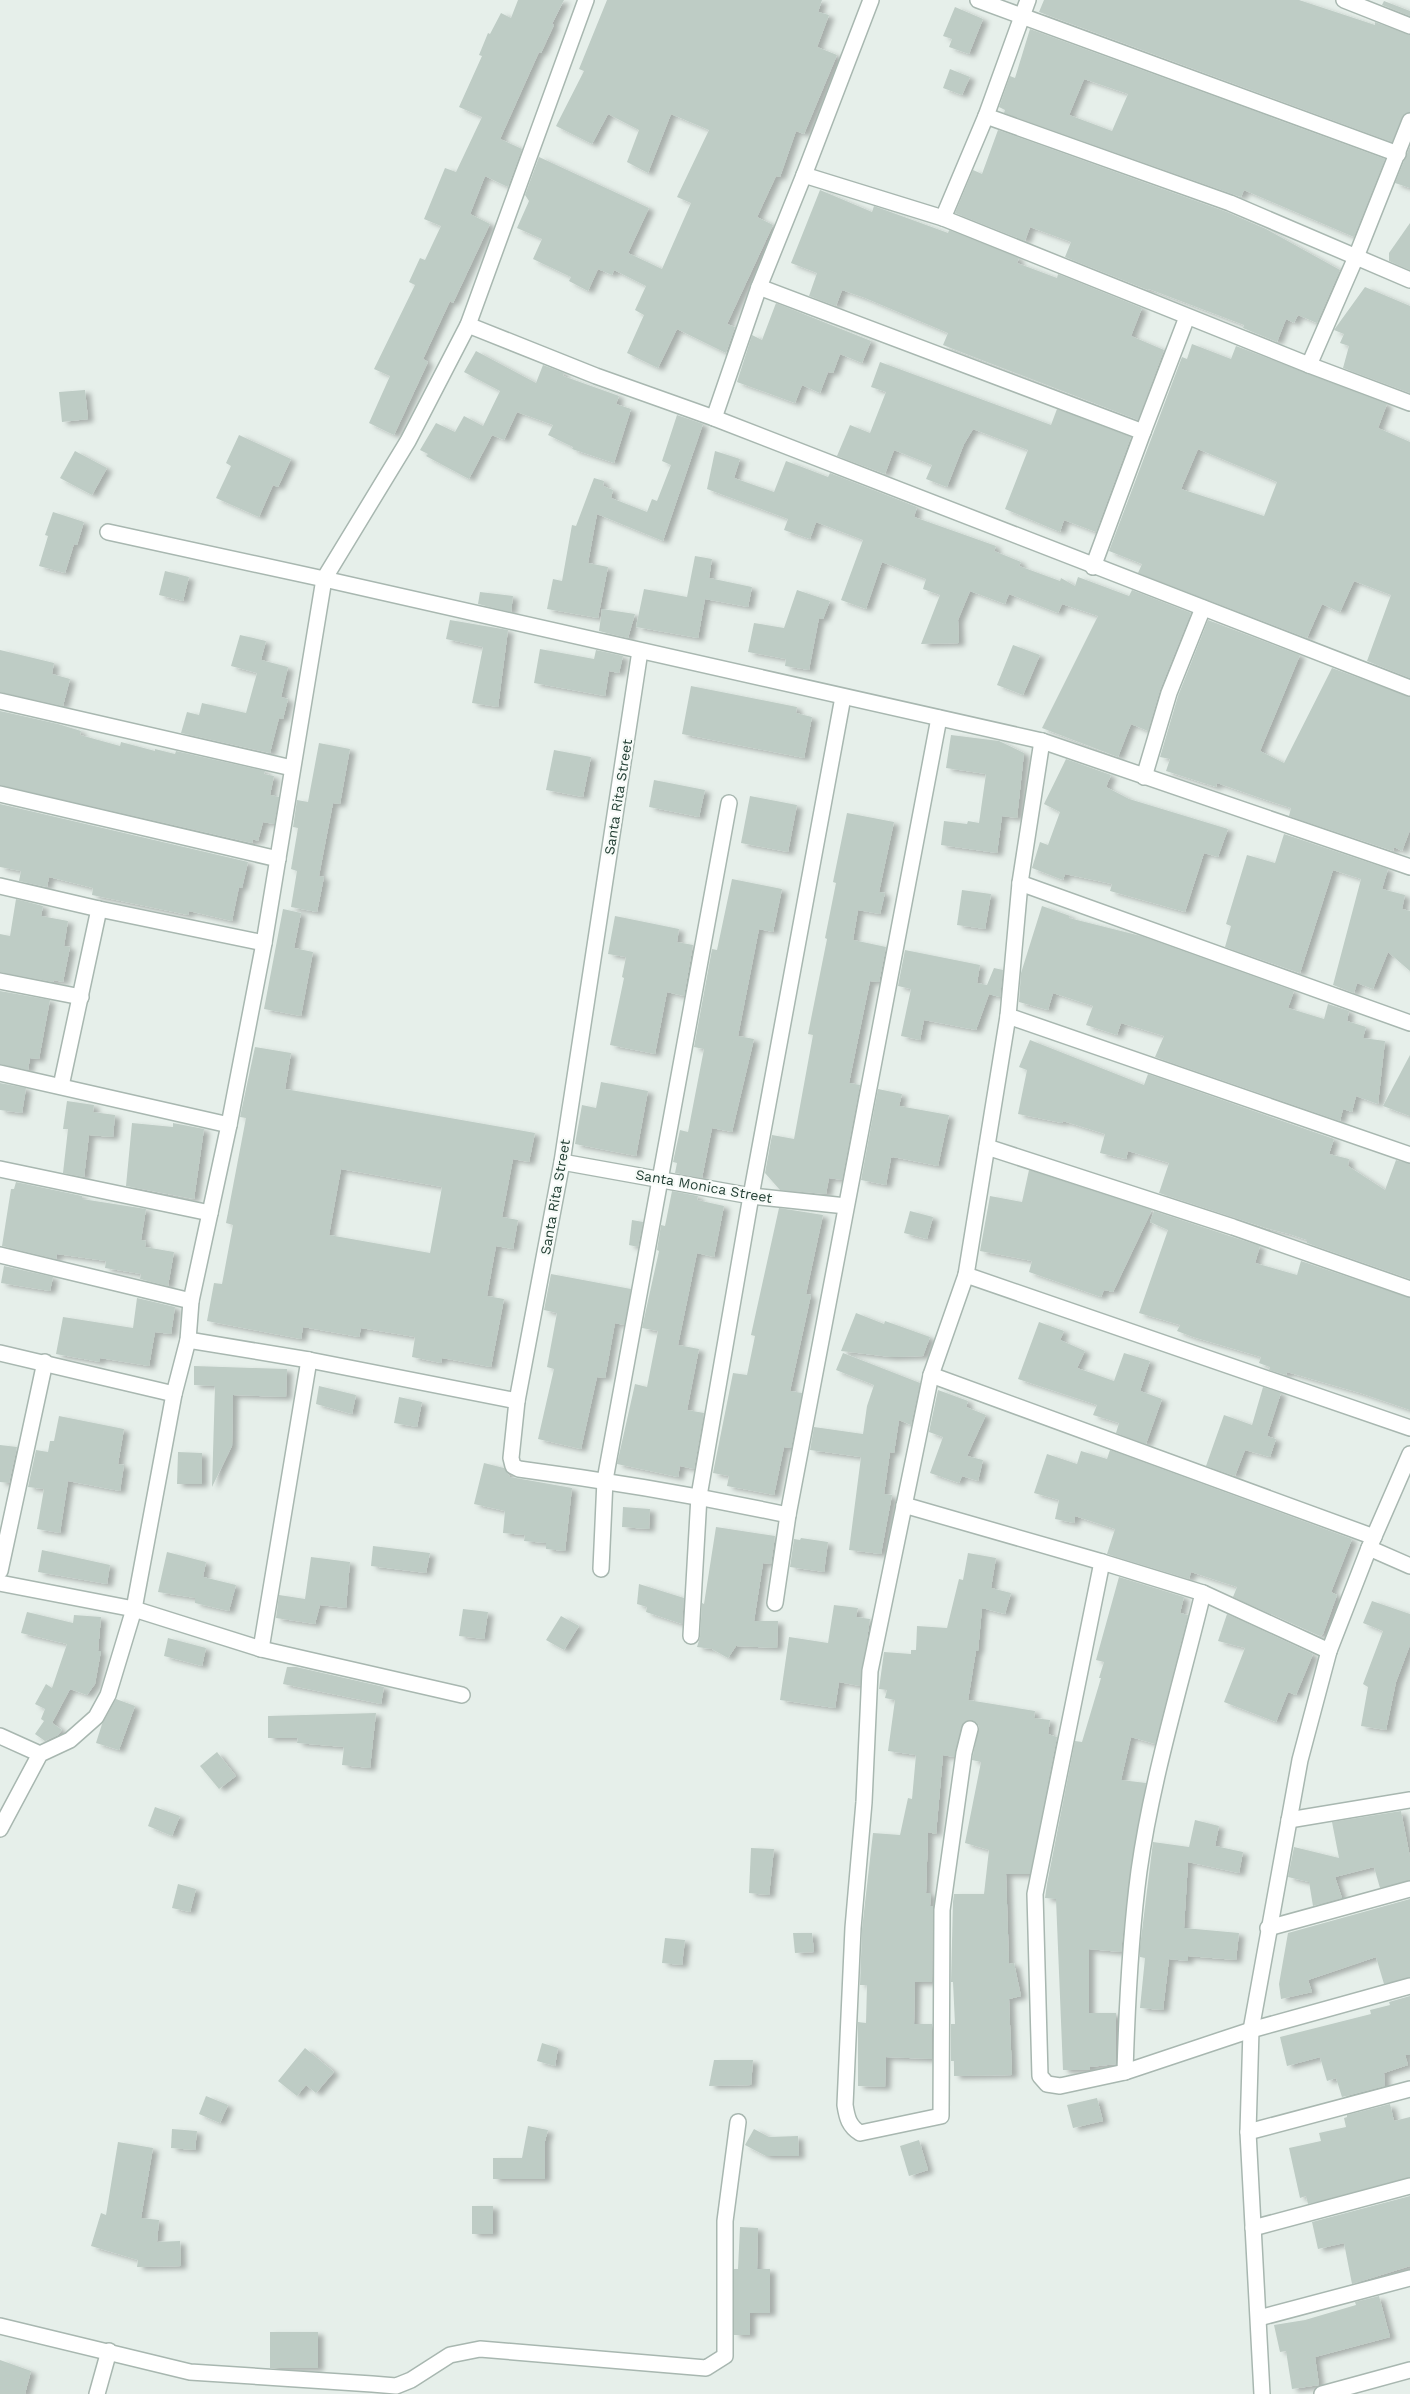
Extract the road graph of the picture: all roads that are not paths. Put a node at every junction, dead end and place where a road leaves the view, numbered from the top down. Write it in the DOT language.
graph roads {
  1 [pos="586,0"];
  2 [pos="871,0"];
  3 [pos="978,0"];
  4 [pos="1028,0"];
  5 [pos="1344,0"];
  6 [pos="1022,15"];
  7 [pos="1410,26"];
  8 [pos="986,116"];
  9 [pos="1410,121"];
  10 [pos="1398,154"];
  11 [pos="804,175"];
  12 [pos="943,218"];
  13 [pos="1356,257"];
  14 [pos="1410,280"];
  15 [pos="760,287"];
  16 [pos="1187,317"];
  17 [pos="468,325"];
  18 [pos="1309,365"];
  19 [pos="1410,403"];
  20 [pos="714,418"];
  21 [pos="1142,432"];
  22 [pos="108,532"];
  23 [pos="1093,567"];
  24 [pos="324,579"];
  25 [pos="1203,608"];
  26 [pos="640,651"];
  27 [pos="1410,688"];
  28 [pos="843,697"];
  29 [pos="0,701"];
  30 [pos="939,718"];
  31 [pos="1042,741"];
  32 [pos="292,768"];
  33 [pos="1144,777"];
  34 [pos="0,794"];
  35 [pos="729,803"];
  36 [pos="278,859"];
  37 [pos="1410,867"];
  38 [pos="1020,883"];
  39 [pos="0,886"];
  40 [pos="99,909"];
  41 [pos="264,943"];
  42 [pos="0,980"];
  43 [pos="81,997"];
  44 [pos="1008,1016"];
  45 [pos="1410,1023"];
  46 [pos="0,1073"];
  47 [pos="62,1086"];
  48 [pos="229,1124"];
  49 [pos="987,1146"];
  50 [pos="1410,1155"];
  51 [pos="562,1162"];
  52 [pos="0,1169"];
  53 [pos="659,1179"];
  54 [pos="751,1196"];
  55 [pos="846,1206"];
  56 [pos="210,1213"];
  57 [pos="0,1255"];
  58 [pos="966,1275"];
  59 [pos="1410,1289"];
  60 [pos="191,1301"];
  61 [pos="188,1340"];
  62 [pos="0,1353"];
  63 [pos="309,1360"];
  64 [pos="45,1362"];
  65 [pos="931,1375"];
  66 [pos="174,1394"];
  67 [pos="516,1400"];
  68 [pos="1410,1428"];
  69 [pos="1410,1454"];
  70 [pos="605,1480"];
  71 [pos="699,1496"];
  72 [pos="904,1504"];
  73 [pos="788,1515"];
  74 [pos="1371,1542"];
  75 [pos="1102,1562"];
  76 [pos="1410,1566"];
  77 [pos="601,1569"];
  78 [pos="0,1571"];
  79 [pos="0,1583"];
  80 [pos="1203,1593"];
  81 [pos="775,1603"];
  82 [pos="134,1609"];
  83 [pos="691,1636"];
  84 [pos="260,1648"];
  85 [pos="1329,1651"];
  86 [pos="462,1695"];
  87 [pos="970,1729"];
  88 [pos="0,1736"];
  89 [pos="40,1754"];
  90 [pos="1410,1800"];
  91 [pos="1289,1820"];
  92 [pos="0,1830"];
  93 [pos="1410,1889"];
  94 [pos="1268,1928"];
  95 [pos="1410,1986"];
  96 [pos="1251,2030"];
  97 [pos="1125,2072"];
  98 [pos="1410,2088"];
  99 [pos="738,2122"];
  100 [pos="1248,2132"];
  101 [pos="1410,2186"];
  102 [pos="1253,2228"];
  103 [pos="1410,2278"];
  104 [pos="1259,2318"];
  105 [pos="0,2326"];
  106 [pos="109,2351"];
  107 [pos="1410,2370"];
  108 [pos="97,2394"];
  109 [pos="1262,2394"];
  110 [pos="1322,2394"];
  1 -- 17 [label="street"];
  2 -- 11 [label="street"];
  3 -- 6 [label="street"];
  4 -- 6 [label="street"];
  5 -- 7 [label="street"];
  6 -- 8 [label="street"];
  6 -- 10 [label="street"];
  8 -- 12 [label="street"];
  8 -- 13 [label="street"];
  9 -- 10 [label="street"];
  10 -- 13 [label="street"];
  11 -- 12 [label="street"];
  11 -- 15 [label="street"];
  12 -- 16 [label="street"];
  13 -- 14 [label="street"];
  13 -- 18 [label="street"];
  15 -- 20 [label="street"];
  15 -- 21 [label="street"];
  16 -- 18 [label="street"];
  16 -- 21 [label="street"];
  17 -- 20 [label="street"];
  17 -- 24 [label="street"];
  18 -- 19 [label="street"];
  20 -- 23 [label="street"];
  21 -- 23 [label="street"];
  22 -- 24 [label="street"];
  23 -- 25 [label="street"];
  24 -- 26 [label="street"];
  24 -- 32 [label="street"];
  25 -- 27 [label="street"];
  25 -- 33 [label="street"];
  26 -- 28 [label="street"];
  26 -- 51 [label="street, Santa Rita Street"];
  28 -- 30 [label="street"];
  28 -- 54 [label="street"];
  29 -- 32 [label="street"];
  30 -- 31 [label="street"];
  30 -- 55 [label="street"];
  31 -- 33 [label="street"];
  31 -- 38 [label="street"];
  32 -- 36 [label="street"];
  33 -- 37 [label="street"];
  34 -- 36 [label="street"];
  35 -- 53 [label="street"];
  36 -- 41 [label="street"];
  38 -- 44 [label="street"];
  38 -- 45 [label="street"];
  39 -- 40 [label="street"];
  40 -- 41 [label="street"];
  40 -- 43 [label="street"];
  41 -- 48 [label="street"];
  42 -- 43 [label="street"];
  43 -- 47 [label="street"];
  44 -- 49 [label="street"];
  44 -- 50 [label="street"];
  46 -- 47 [label="street"];
  47 -- 48 [label="street"];
  48 -- 56 [label="street"];
  49 -- 58 [label="street"];
  49 -- 59 [label="street"];
  51 -- 53 [label="street, Santa Monica Street"];
  51 -- 67 [label="street, Santa Rita Street"];
  52 -- 56 [label="street"];
  53 -- 54 [label="street, Santa Monica Street"];
  53 -- 70 [label="street"];
  54 -- 55 [label="street, Santa Monica Street"];
  54 -- 71 [label="street"];
  55 -- 73 [label="street"];
  56 -- 60 [label="street"];
  57 -- 60 [label="street"];
  58 -- 65 [label="street"];
  58 -- 68 [label="street"];
  60 -- 61 [label="street"];
  61 -- 63 [label="street"];
  61 -- 66 [label="street"];
  62 -- 64 [label="street"];
  63 -- 67 [label="street"];
  63 -- 84 [label="street"];
  64 -- 66 [label="street"];
  64 -- 78 [label="street"];
  65 -- 72 [label="street"];
  65 -- 74 [label="street"];
  66 -- 82 [label="street"];
  67 -- 70 [label="street, Santa Rita Street"];
  69 -- 74 [label="street"];
  70 -- 71 [label="street, Santa Rita Street"];
  70 -- 77 [label="street"];
  71 -- 73 [label="street, Santa Rita Street"];
  71 -- 83 [label="street"];
  72 -- 75 [label="street"];
  72 -- 87 [label="street"];
  73 -- 81 [label="street"];
  74 -- 76 [label="street"];
  74 -- 85 [label="street"];
  75 -- 80 [label="street"];
  75 -- 97 [label="street"];
  79 -- 82 [label="street"];
  80 -- 85 [label="street"];
  80 -- 97 [label="street"];
  82 -- 84 [label="street"];
  82 -- 89 [label="street"];
  84 -- 86 [label="street"];
  85 -- 91 [label="street"];
  88 -- 89 [label="street"];
  89 -- 92 [label="street"];
  90 -- 91 [label="street"];
  91 -- 94 [label="street"];
  93 -- 94 [label="street"];
  94 -- 96 [label="street"];
  95 -- 96 [label="street"];
  96 -- 97 [label="street"];
  96 -- 100 [label="street"];
  98 -- 100 [label="street"];
  99 -- 106 [label="street"];
  100 -- 102 [label="street"];
  101 -- 102 [label="street"];
  102 -- 104 [label="street"];
  103 -- 104 [label="street"];
  104 -- 109 [label="street"];
  105 -- 106 [label="street"];
  106 -- 108 [label="street"];
  107 -- 110 [label="street"];
}
